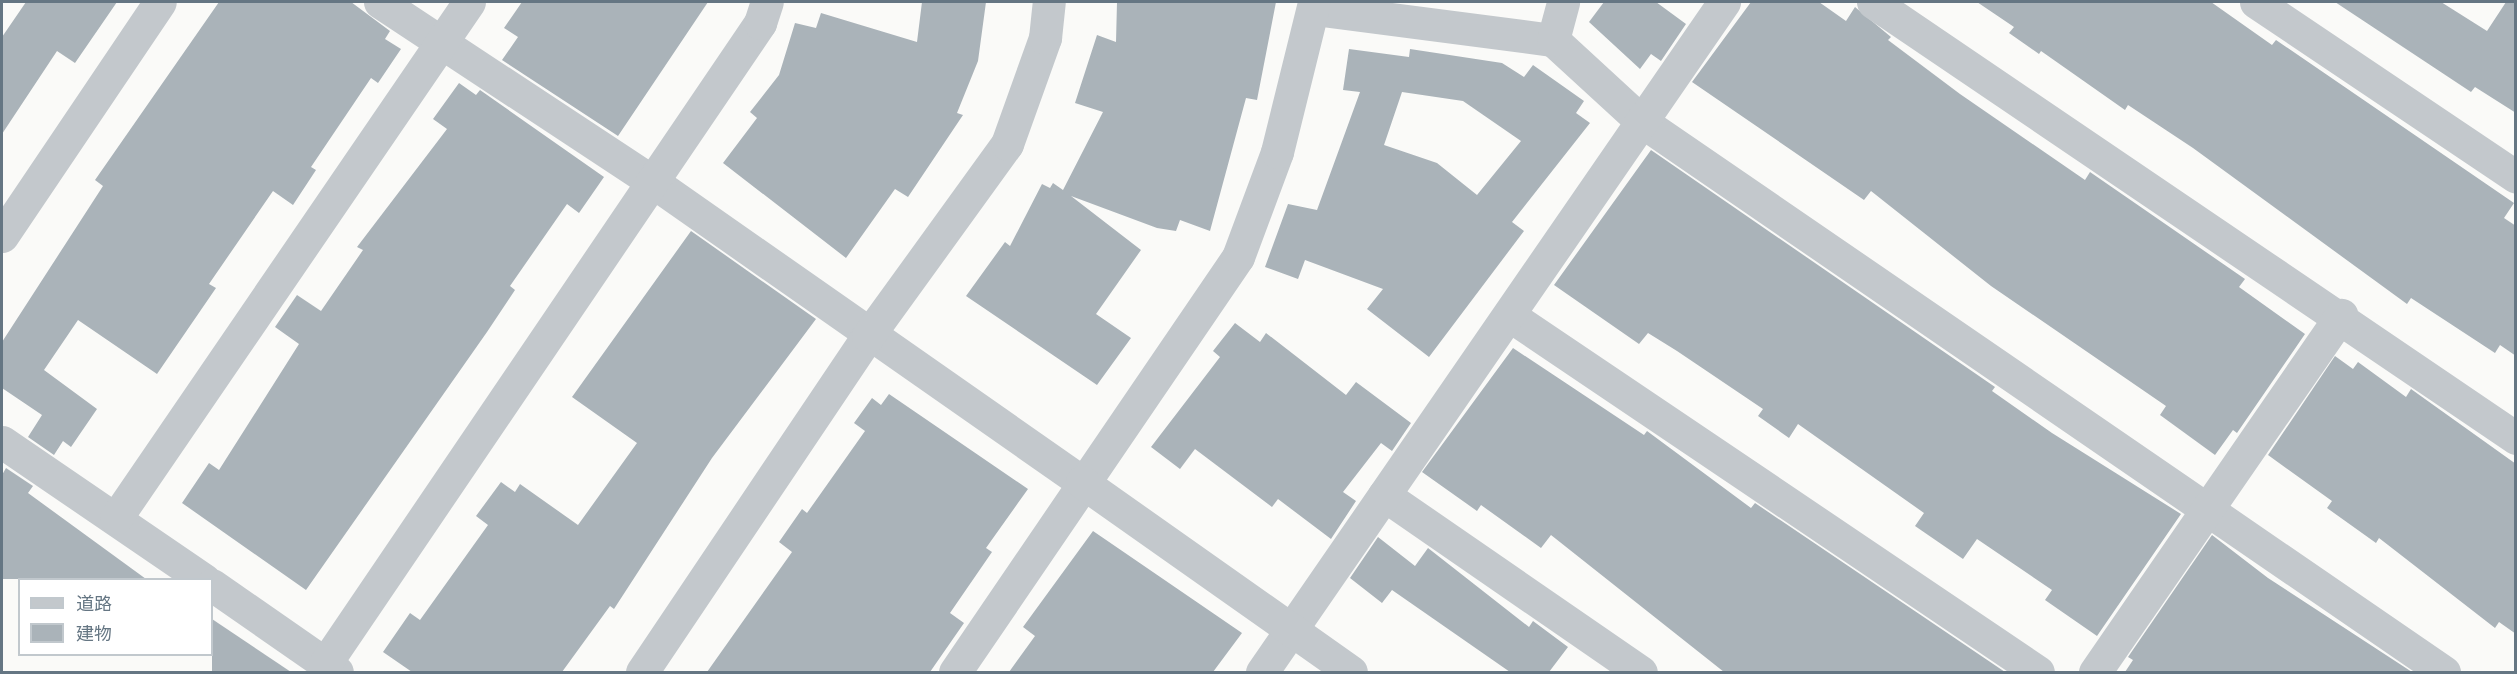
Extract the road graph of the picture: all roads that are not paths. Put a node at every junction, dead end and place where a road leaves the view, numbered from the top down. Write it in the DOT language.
graph roads {
  1 [pos="160,2"];
  2 [pos="380,2"];
  3 [pos="469,2"];
  4 [pos="767,2"];
  5 [pos="1049,2"];
  6 [pos="1563,2"];
  7 [pos="1724,2"];
  8 [pos="1873,2"];
  9 [pos="2256,2"];
  10 [pos="1314,5"];
  11 [pos="1553,40"];
  12 [pos="441,43"];
  13 [pos="1641,121"];
  14 [pos="2516,177"];
  15 [pos="653,182"];
  16 [pos="2,236"];
  17 [pos="1509,315"];
  18 [pos="2341,315"];
  19 [pos="868,336"];
  20 [pos="2516,438"];
  21 [pos="2,442"];
  22 [pos="1082,482"];
  23 [pos="1384,495"];
  24 [pos="2208,511"];
  25 [pos="116,519"];
  26 [pos="203,578"];
  27 [pos="213,586"];
  28 [pos="1290,631"];
  29 [pos="331,668"];
  30 [pos="642,672"];
  31 [pos="955,672"];
  32 [pos="1262,672"];
  33 [pos="1351,672"];
  34 [pos="1641,672"];
  35 [pos="2038,672"];
  36 [pos="2095,672"];
  37 [pos="2444,672"];
  1 -- 16 [label="street"];
  2 -- 12 [label="street"];
  3 -- 12 [label="street"];
  4 -- 15 [label="street"];
  5 -- 19 [label="street"];
  6 -- 11 [label="street"];
  7 -- 13 [label="street"];
  8 -- 18 [label="street"];
  9 -- 14 [label="street"];
  10 -- 11 [label="street"];
  10 -- 22 [label="street"];
  11 -- 13 [label="street"];
  12 -- 15 [label="street"];
  12 -- 25 [label="street"];
  13 -- 17 [label="street"];
  13 -- 24 [label="street"];
  15 -- 19 [label="street"];
  15 -- 29 [label="street"];
  17 -- 23 [label="street"];
  17 -- 35 [label="street"];
  18 -- 20 [label="street"];
  18 -- 24 [label="street"];
  19 -- 22 [label="street"];
  19 -- 30 [label="street"];
  21 -- 25 [label="street"];
  22 -- 28 [label="street"];
  22 -- 31 [label="street"];
  23 -- 28 [label="street"];
  23 -- 34 [label="street"];
  24 -- 36 [label="street"];
  24 -- 37 [label="street"];
  25 -- 26 [label="street"];
  27 -- 29 [label="street"];
  28 -- 32 [label="street"];
  28 -- 33 [label="street"];
}
